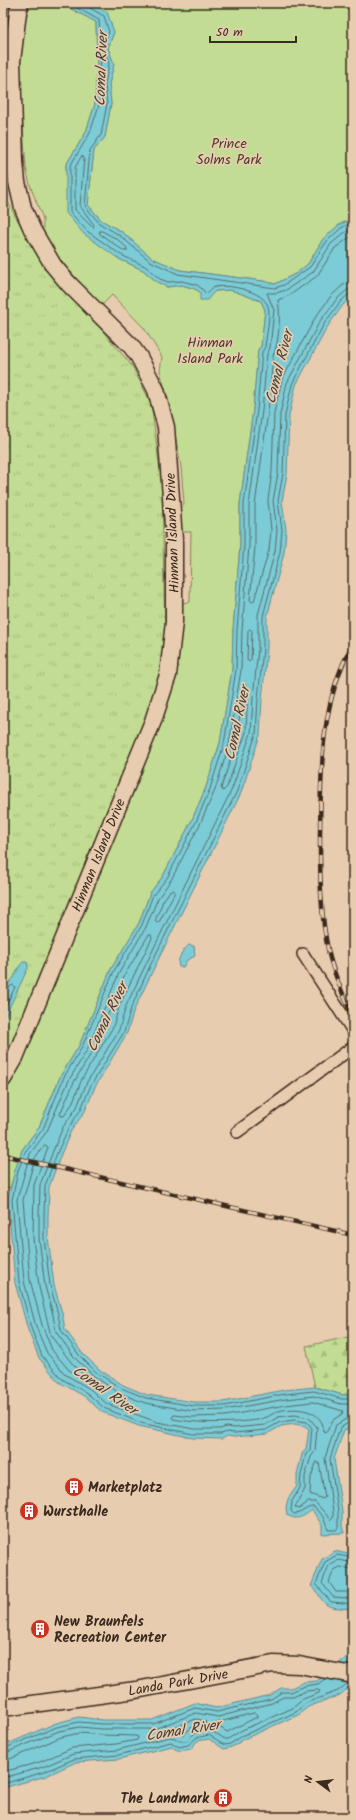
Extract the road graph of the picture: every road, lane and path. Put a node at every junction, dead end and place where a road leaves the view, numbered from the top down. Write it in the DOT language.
graph roads {
  1 [pos="20,3"];
  2 [pos="303,954"];
  3 [pos="353,1031"];
  4 [pos="353,1047"];
  5 [pos="3,1079"];
  6 [pos="237,1132"];
  7 [pos="353,1675"];
  8 [pos="3,1708"];
  1 -- 5 [label="street, Hinman Island Drive"];
  2 -- 3 [label="street"];
  4 -- 6 [label="street"];
  7 -- 8 [label="street, Landa Park Drive"];
}
